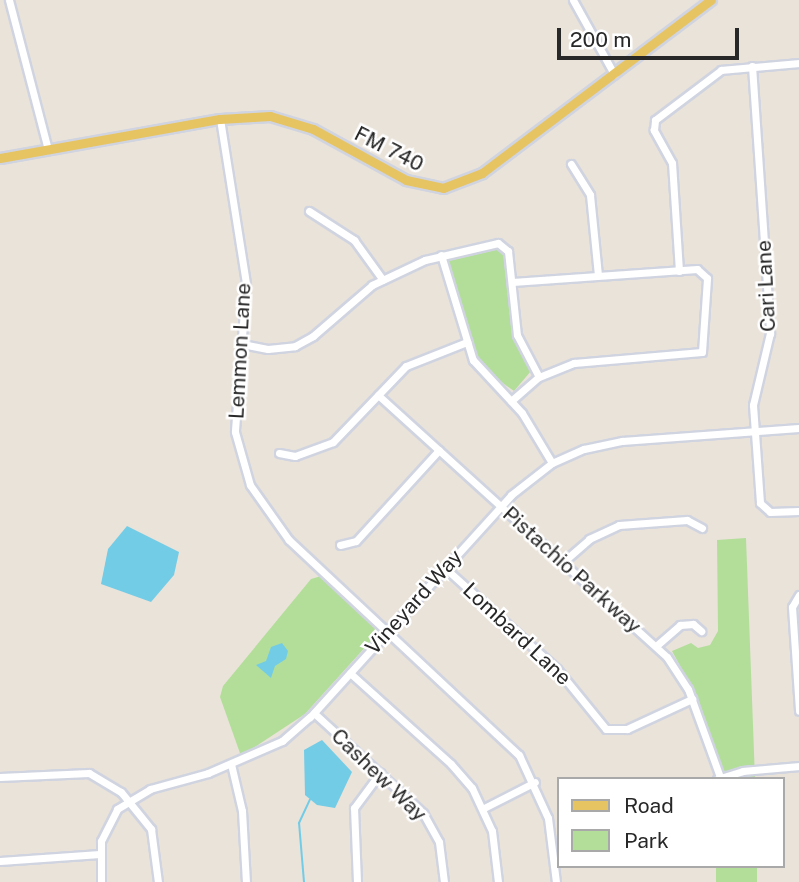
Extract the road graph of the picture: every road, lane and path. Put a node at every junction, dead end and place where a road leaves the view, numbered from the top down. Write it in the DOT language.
graph roads {
  1 [pos="9,0"];
  2 [pos="573,0"];
  3 [pos="711,0"];
  4 [pos="799,63"];
  5 [pos="752,66"];
  6 [pos="614,74"];
  7 [pos="220,119"];
  8 [pos="47,150"];
  9 [pos="0,158"];
  10 [pos="571,164"];
  11 [pos="309,212"];
  12 [pos="441,255"];
  13 [pos="679,271"];
  14 [pos="598,275"];
  15 [pos="383,280"];
  16 [pos="512,282"];
  17 [pos="467,342"];
  18 [pos="242,344"];
  19 [pos="539,377"];
  20 [pos="378,395"];
  21 [pos="511,401"];
  22 [pos="799,428"];
  23 [pos="755,431"];
  24 [pos="439,450"];
  25 [pos="279,453"];
  26 [pos="552,463"];
  27 [pos="501,506"];
  28 [pos="799,511"];
  29 [pos="702,528"];
  30 [pos="340,545"];
  31 [pos="563,562"];
  32 [pos="445,568"];
  33 [pos="799,595"];
  34 [pos="388,631"];
  35 [pos="701,631"];
  36 [pos="656,646"];
  37 [pos="350,673"];
  38 [pos="692,699"];
  39 [pos="799,711"];
  40 [pos="314,713"];
  41 [pos="231,764"];
  42 [pos="799,766"];
  43 [pos="380,773"];
  44 [pos="0,777"];
  45 [pos="718,777"];
  46 [pos="725,777"];
  47 [pos="535,782"];
  48 [pos="130,798"];
  49 [pos="484,808"];
  50 [pos="558,815"];
  51 [pos="548,818"];
  52 [pos="100,854"];
  53 [pos="0,862"];
  54 [pos="101,882"];
  55 [pos="158,882"];
  56 [pos="246,882"];
  57 [pos="357,882"];
  58 [pos="444,882"];
  59 [pos="498,882"];
  60 [pos="556,882"];
  1 -- 8 [label="street"];
  2 -- 6 [label="street"];
  3 -- 6 [label="main road, FM 740 / FM 740"];
  4 -- 5 [label="street"];
  5 -- 13 [label="street"];
  5 -- 23 [label="street, Cari Lane"];
  6 -- 7 [label="main road, FM 740 / FM 740"];
  7 -- 8 [label="main road, FM 740 / FM 740"];
  7 -- 18 [label="street, Lemmon Lane"];
  8 -- 9 [label="main road, FM 740 / FM 740"];
  10 -- 14 [label="street"];
  11 -- 15 [label="street"];
  12 -- 15 [label="street"];
  12 -- 16 [label="street"];
  12 -- 17 [label="street"];
  13 -- 14 [label="street"];
  13 -- 19 [label="street"];
  14 -- 16 [label="street"];
  15 -- 18 [label="street"];
  16 -- 19 [label="street"];
  17 -- 20 [label="street"];
  17 -- 21 [label="street"];
  18 -- 34 [label="street, Lemmon Lane"];
  19 -- 21 [label="street"];
  20 -- 24 [label="street, Pistachio Parkway"];
  20 -- 25 [label="street"];
  21 -- 26 [label="street"];
  22 -- 23 [label="street, Vineyard Way"];
  23 -- 26 [label="street, Vineyard Way"];
  23 -- 28 [label="street, Cari Lane"];
  24 -- 27 [label="street, Pistachio Parkway"];
  24 -- 30 [label="street"];
  26 -- 27 [label="street, Vineyard Way"];
  27 -- 31 [label="street, Pistachio Parkway"];
  27 -- 32 [label="street, Vineyard Way"];
  29 -- 31 [label="street"];
  31 -- 36 [label="street, Pistachio Parkway"];
  32 -- 34 [label="street, Vineyard Way"];
  32 -- 38 [label="street, Lombard Lane"];
  33 -- 39 [label="street"];
  34 -- 37 [label="street, Vineyard Way"];
  34 -- 47 [label="street, Lemmon Lane"];
  35 -- 36 [label="street"];
  36 -- 38 [label="street, Pistachio Parkway"];
  37 -- 40 [label="street, Vineyard Way"];
  37 -- 49 [label="street"];
  38 -- 45 [label="street, Pistachio Parkway"];
  40 -- 41 [label="street, Vineyard Way"];
  40 -- 43 [label="street, Cashew Way"];
  41 -- 48 [label="street, Vineyard Way"];
  41 -- 56 [label="street"];
  42 -- 46 [label="street"];
  43 -- 57 [label="street"];
  43 -- 58 [label="street, Cashew Way"];
  44 -- 48 [label="street"];
  47 -- 49 [label="street"];
  47 -- 51 [label="street, Lemmon Lane"];
  48 -- 52 [label="street"];
  48 -- 55 [label="street"];
  49 -- 59 [label="street"];
  50 -- 51 [label="street"];
  51 -- 60 [label="street, Lemmon Lane"];
  52 -- 53 [label="street"];
  52 -- 54 [label="street"];
}
